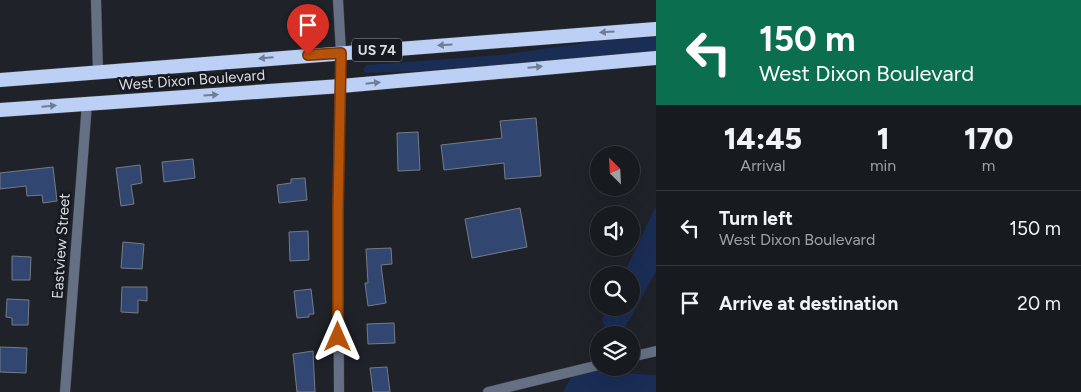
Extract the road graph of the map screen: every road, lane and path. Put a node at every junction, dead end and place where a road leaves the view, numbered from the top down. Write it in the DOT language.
graph roads {
  1 [pos="96,0"];
  2 [pos="338,0"];
  3 [pos="656,29"];
  4 [pos="341,53"];
  5 [pos="656,58"];
  6 [pos="98,72"];
  7 [pos="0,80"];
  8 [pos="341,86"];
  9 [pos="87,103"];
  10 [pos="0,110"];
  11 [pos="656,351"];
  12 [pos="640,355"];
  13 [pos="590,367"];
  14 [pos="65,392"];
  15 [pos="339,392"];
  16 [pos="488,392"];
  1 -- 6 [label="street"];
  2 -- 4 [label="street"];
  3 -- 4 [label="highway, West Dixon Boulevard / US 74, one-way"];
  4 -- 6 [label="highway, West Dixon Boulevard / US 74, one-way"];
  4 -- 8 [label="street"];
  8 -- 5 [label="highway, West Dixon Boulevard / US 74, one-way"];
  6 -- 7 [label="highway, West Dixon Boulevard / US 74"];
  9 -- 8 [label="highway, West Dixon Boulevard / US 74, one-way"];
  8 -- 15 [label="street"];
  10 -- 9 [label="highway, West Dixon Boulevard / US 74, one-way"];
  9 -- 14 [label="street, Eastview Street"];
  11 -- 12 [label="street"];
  13 -- 16 [label="street"];
}
